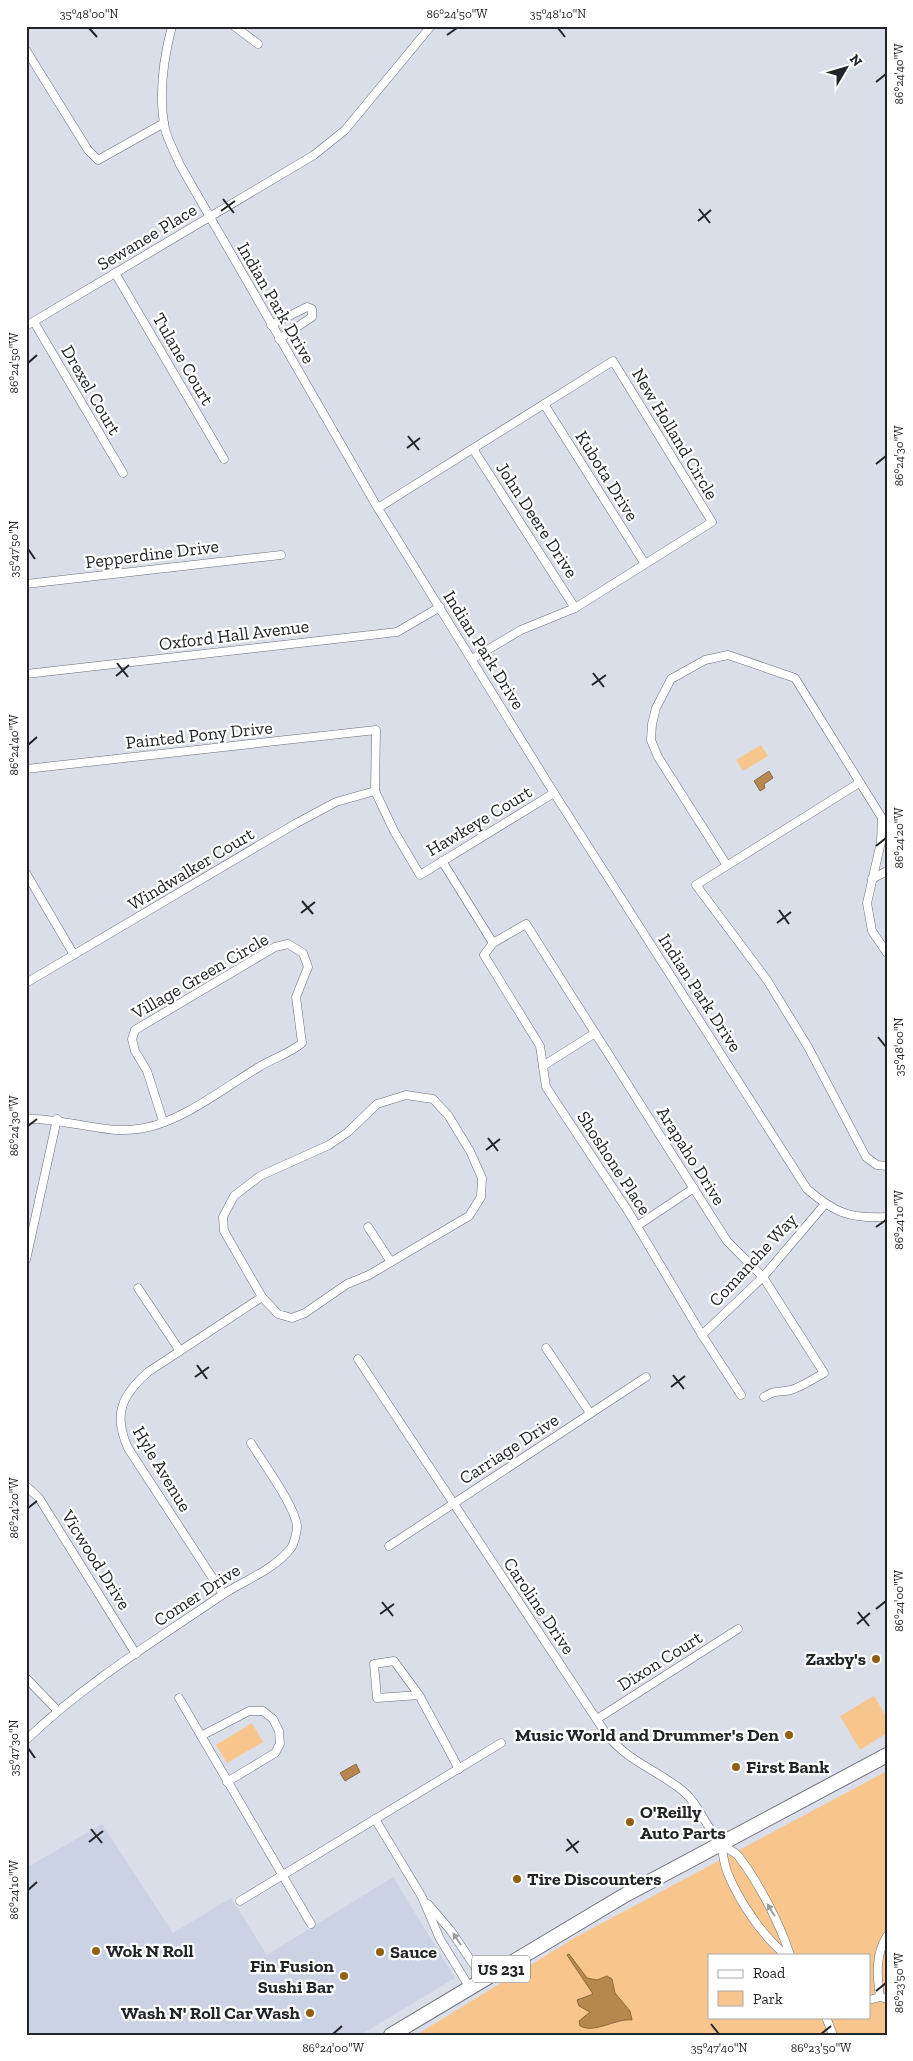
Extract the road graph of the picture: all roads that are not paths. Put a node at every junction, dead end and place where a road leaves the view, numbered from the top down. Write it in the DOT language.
graph roads {
  1 [pos="172,26"];
  2 [pos="234,26"];
  3 [pos="431,26"];
  4 [pos="258,44"];
  5 [pos="26,50"];
  6 [pos="164,123"];
  7 [pos="208,217"];
  8 [pos="115,273"];
  9 [pos="34,322"];
  10 [pos="271,325"];
  11 [pos="26,326"];
  12 [pos="279,339"];
  13 [pos="544,404"];
  14 [pos="473,449"];
  15 [pos="224,459"];
  16 [pos="123,473"];
  17 [pos="378,508"];
  18 [pos="281,554"];
  19 [pos="645,564"];
  20 [pos="26,584"];
  21 [pos="440,608"];
  22 [pos="575,608"];
  23 [pos="472,658"];
  24 [pos="26,674"];
  25 [pos="26,769"];
  26 [pos="859,783"];
  27 [pos="375,792"];
  28 [pos="554,793"];
  29 [pos="882,818"];
  30 [pos="887,826"];
  31 [pos="442,861"];
  32 [pos="726,864"];
  33 [pos="887,871"];
  34 [pos="26,873"];
  35 [pos="872,879"];
  36 [pos="493,943"];
  37 [pos="887,953"];
  38 [pos="74,955"];
  39 [pos="26,983"];
  40 [pos="595,1033"];
  41 [pos="543,1066"];
  42 [pos="26,1119"];
  43 [pos="57,1120"];
  44 [pos="164,1121"];
  45 [pos="887,1166"];
  46 [pos="694,1188"];
  47 [pos="825,1204"];
  48 [pos="887,1217"];
  49 [pos="637,1226"];
  50 [pos="368,1227"];
  51 [pos="26,1260"];
  52 [pos="391,1262"];
  53 [pos="763,1277"];
  54 [pos="138,1288"];
  55 [pos="262,1298"];
  56 [pos="702,1335"];
  57 [pos="546,1348"];
  58 [pos="180,1350"];
  59 [pos="358,1359"];
  60 [pos="646,1377"];
  61 [pos="741,1395"];
  62 [pos="764,1397"];
  63 [pos="590,1413"];
  64 [pos="251,1444"];
  65 [pos="26,1486"];
  66 [pos="453,1504"];
  67 [pos="388,1546"];
  68 [pos="223,1594"];
  69 [pos="738,1629"];
  70 [pos="136,1654"];
  71 [pos="26,1678"];
  72 [pos="419,1695"];
  73 [pos="179,1698"];
  74 [pos="57,1710"];
  75 [pos="597,1719"];
  76 [pos="201,1736"];
  77 [pos="26,1740"];
  78 [pos="502,1744"];
  79 [pos="887,1755"];
  80 [pos="459,1769"];
  81 [pos="227,1782"];
  82 [pos="375,1819"];
  83 [pos="721,1844"];
  84 [pos="282,1876"];
  85 [pos="422,1897"];
  86 [pos="240,1901"];
  87 [pos="311,1924"];
  88 [pos="887,1936"];
  89 [pos="785,1954"];
  90 [pos="790,1954"];
  91 [pos="484,1980"];
  92 [pos="470,1988"];
  93 [pos="883,1998"];
  94 [pos="870,2000"];
  95 [pos="828,2018"];
  96 [pos="391,2035"];
  97 [pos="832,2035"];
  1 -- 6 [label="street, Indian Park Drive"];
  2 -- 4 [label="street"];
  3 -- 7 [label="street, Sewanee Place"];
  5 -- 6 [label="street"];
  6 -- 7 [label="street, Indian Park Drive"];
  7 -- 8 [label="street, Sewanee Place"];
  7 -- 10 [label="street, Indian Park Drive"];
  8 -- 9 [label="street, Sewanee Place"];
  8 -- 15 [label="street, Tulane Court"];
  9 -- 11 [label="street, Sewanee Place"];
  9 -- 16 [label="street, Drexel Court"];
  10 -- 12 [label="street, Indian Park Drive"];
  10 -- 12 [label="street"];
  12 -- 17 [label="street, Indian Park Drive"];
  13 -- 14 [label="street, New Holland Circle"];
  13 -- 19 [label="street, Kubota Drive"];
  13 -- 19 [label="street, New Holland Circle"];
  14 -- 17 [label="street, New Holland Circle"];
  14 -- 22 [label="street, John Deere Drive"];
  17 -- 21 [label="street, Indian Park Drive"];
  18 -- 20 [label="street, Pepperdine Drive"];
  19 -- 22 [label="street, New Holland Circle"];
  21 -- 23 [label="street, Indian Park Drive"];
  21 -- 24 [label="street, Oxford Hall Avenue"];
  22 -- 23 [label="street, New Holland Circle"];
  23 -- 28 [label="street, Indian Park Drive"];
  25 -- 27 [label="street, Painted Pony Drive"];
  26 -- 29 [label="street"];
  26 -- 32 [label="street"];
  26 -- 32 [label="street"];
  27 -- 31 [label="street, Hawkeye Court"];
  27 -- 38 [label="street, Windwalker Court"];
  28 -- 31 [label="street, Hawkeye Court"];
  28 -- 47 [label="street, Indian Park Drive"];
  29 -- 30 [label="street"];
  29 -- 35 [label="street"];
  31 -- 36 [label="street"];
  32 -- 45 [label="street"];
  33 -- 35 [label="street"];
  34 -- 38 [label="street"];
  35 -- 37 [label="street"];
  36 -- 40 [label="street, Arapaho Drive"];
  36 -- 41 [label="street, Shoshone Place"];
  38 -- 39 [label="street, Windwalker Court"];
  40 -- 41 [label="street"];
  40 -- 46 [label="street, Arapaho Drive"];
  41 -- 49 [label="street, Shoshone Place"];
  42 -- 43 [label="street"];
  43 -- 44 [label="street"];
  43 -- 51 [label="street"];
  44 -- 44 [label="street, Village Green Circle"];
  46 -- 49 [label="street"];
  46 -- 53 [label="street, Arapaho Drive"];
  47 -- 48 [label="street, Indian Park Drive"];
  47 -- 53 [label="street, Comanche Way"];
  49 -- 56 [label="street, Shoshone Place"];
  50 -- 52 [label="street"];
  52 -- 55 [label="street"];
  52 -- 55 [label="street"];
  53 -- 56 [label="street, Comanche Way"];
  53 -- 62 [label="street, Arapaho Drive"];
  54 -- 58 [label="street"];
  55 -- 58 [label="street, Hyle Avenue"];
  56 -- 61 [label="street, Shoshone Place"];
  57 -- 63 [label="street"];
  58 -- 68 [label="street, Hyle Avenue"];
  59 -- 66 [label="street, Caroline Drive"];
  60 -- 63 [label="street, Carriage Drive"];
  63 -- 66 [label="street, Carriage Drive"];
  64 -- 68 [label="street, Comer Drive"];
  65 -- 70 [label="street, Vicwood Drive"];
  66 -- 67 [label="street, Carriage Drive"];
  66 -- 75 [label="street, Caroline Drive"];
  68 -- 70 [label="street, Comer Drive"];
  69 -- 75 [label="street, Dixon Court"];
  70 -- 74 [label="street, Comer Drive"];
  71 -- 74 [label="street"];
  72 -- 72 [label="street"];
  72 -- 80 [label="street"];
  73 -- 76 [label="street"];
  74 -- 77 [label="street, Comer Drive"];
  75 -- 83 [label="street, Caroline Drive"];
  76 -- 81 [label="street"];
  76 -- 81 [label="street"];
  78 -- 80 [label="street"];
  79 -- 83 [label="highway, US 231"];
  80 -- 82 [label="street"];
  81 -- 84 [label="street"];
  82 -- 84 [label="street"];
  82 -- 85 [label="street"];
  83 -- 89 [label="street"];
  90 -- 83 [label="street, one-way"];
  83 -- 91 [label="highway, US 231"];
  84 -- 86 [label="street"];
  84 -- 87 [label="street"];
  91 -- 85 [label="street, one-way"];
  85 -- 92 [label="street"];
  88 -- 93 [label="street"];
  91 -- 92 [label="highway, US 231"];
  92 -- 96 [label="highway, US 231"];
  93 -- 94 [label="street"];
  95 -- 97 [label="street"];
}
